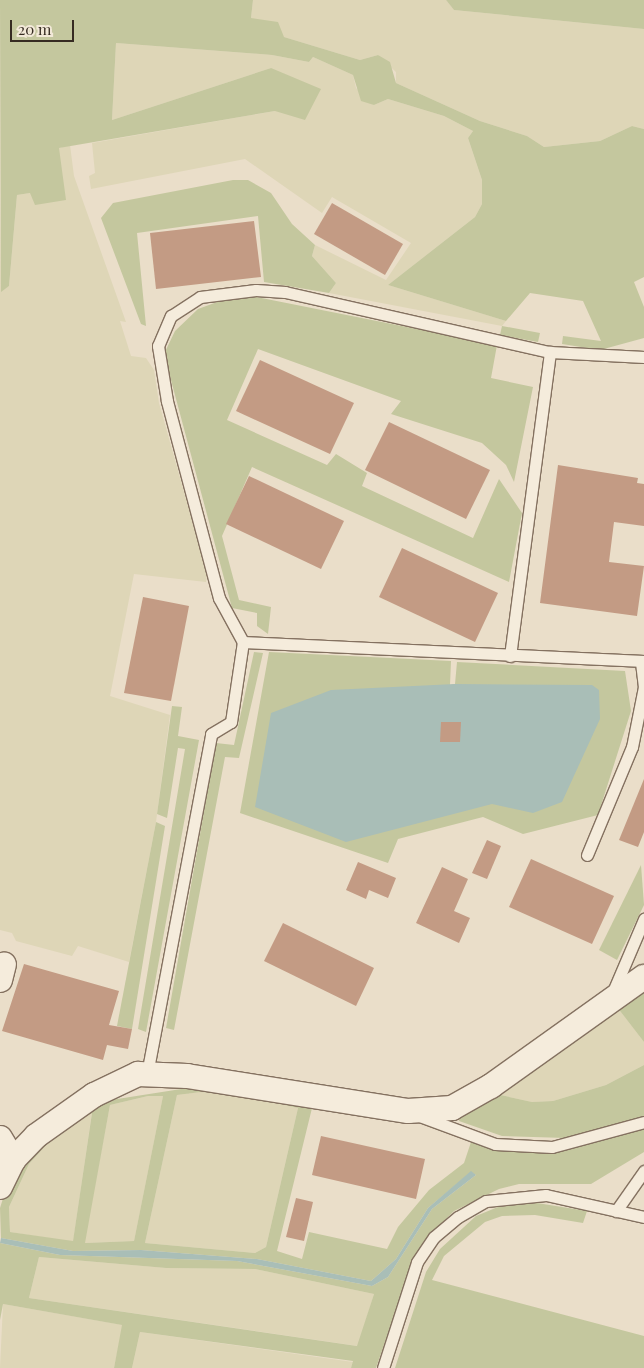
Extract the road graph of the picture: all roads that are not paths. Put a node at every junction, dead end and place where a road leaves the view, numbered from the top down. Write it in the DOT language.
graph roads {
  1 [pos="550,352"];
  2 [pos="644,356"];
  3 [pos="244,642"];
  4 [pos="510,656"];
  5 [pos="643,661"];
  6 [pos="587,855"];
  7 [pos="644,919"];
  8 [pos="644,977"];
  9 [pos="609,1001"];
  10 [pos="147,1074"];
  11 [pos="408,1111"];
  12 [pos="644,1122"];
  13 [pos="0,1138"];
  14 [pos="13,1160"];
  15 [pos="644,1171"];
  16 [pos="0,1187"];
  17 [pos="616,1211"];
  18 [pos="644,1217"];
  19 [pos="382,1368"];
  1 -- 2 [label="lane"];
  1 -- 3 [label="lane"];
  1 -- 4 [label="lane"];
  3 -- 4 [label="lane"];
  3 -- 10 [label="lane"];
  4 -- 5 [label="lane"];
  5 -- 6 [label="lane"];
  7 -- 9 [label="lane"];
  8 -- 9 [label="street"];
  9 -- 11 [label="street"];
  10 -- 11 [label="street"];
  10 -- 14 [label="street"];
  11 -- 12 [label="lane"];
  13 -- 14 [label="street"];
  14 -- 16 [label="street"];
  15 -- 17 [label="lane"];
  17 -- 18 [label="lane"];
  17 -- 19 [label="lane"];
}
